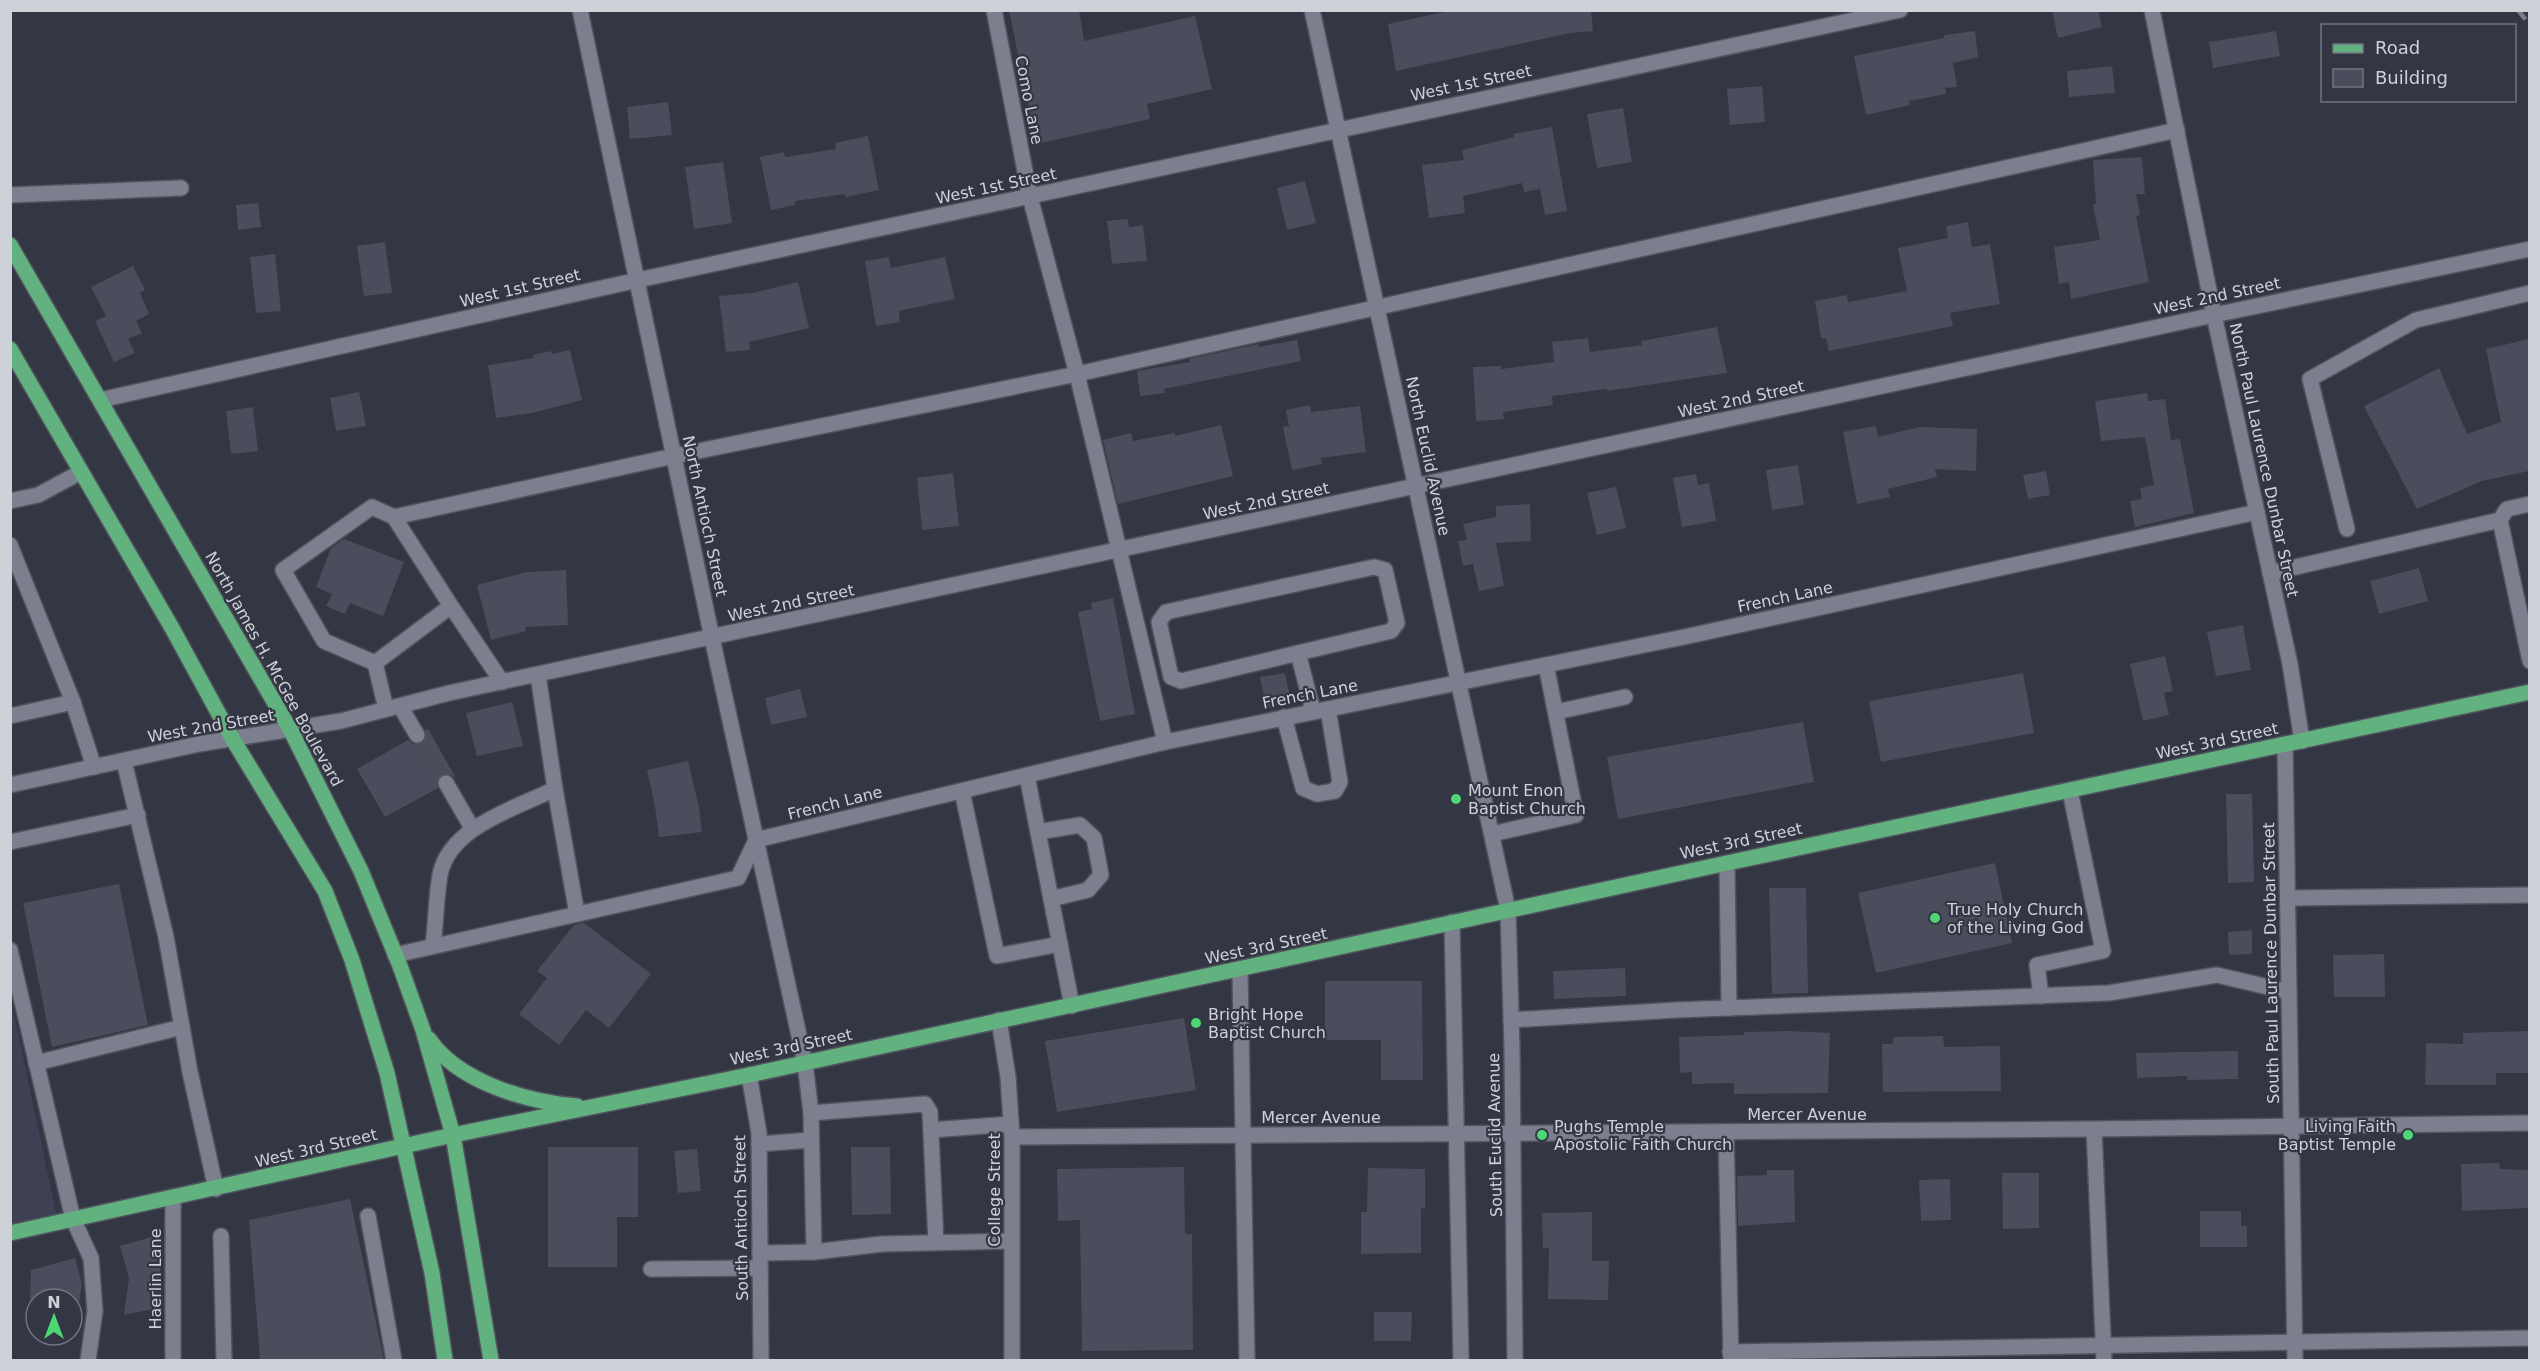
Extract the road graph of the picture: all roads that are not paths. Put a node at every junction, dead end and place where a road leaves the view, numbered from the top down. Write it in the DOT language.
graph roads {
  1 [pos="580,10"];
  2 [pos="994,10"];
  3 [pos="1312,10"];
  4 [pos="1900,10"];
  5 [pos="2152,10"];
  6 [pos="1338,130"];
  7 [pos="2177,130"];
  8 [pos="182,188"];
  9 [pos="10,195"];
  10 [pos="1030,197"];
  11 [pos="10,245"];
  12 [pos="2529,249"];
  13 [pos="638,280"];
  14 [pos="2529,293"];
  15 [pos="1377,307"];
  16 [pos="2214,315"];
  17 [pos="10,349"];
  18 [pos="1077,374"];
  19 [pos="100,400"];
  20 [pos="674,456"];
  21 [pos="81,472"];
  22 [pos="1416,487"];
  23 [pos="10,501"];
  24 [pos="2529,504"];
  25 [pos="2257,512"];
  26 [pos="394,517"];
  27 [pos="2500,520"];
  28 [pos="2348,529"];
  29 [pos="10,545"];
  30 [pos="1120,551"];
  31 [pos="2270,573"];
  32 [pos="451,606"];
  33 [pos="2525,623"];
  34 [pos="712,638"];
  35 [pos="1298,653"];
  36 [pos="2529,661"];
  37 [pos="375,663"];
  38 [pos="1546,664"];
  39 [pos="538,675"];
  40 [pos="1460,681"];
  41 [pos="502,682"];
  42 [pos="2529,692"];
  43 [pos="1625,697"];
  44 [pos="73,702"];
  45 [pos="393,708"];
  46 [pos="1321,710"];
  47 [pos="1556,712"];
  48 [pos="10,716"];
  49 [pos="1284,717"];
  50 [pos="291,731"];
  51 [pos="417,735"];
  52 [pos="232,738"];
  53 [pos="2302,741"];
  54 [pos="1165,742"];
  55 [pos="2285,744"];
  56 [pos="123,760"];
  57 [pos="94,767"];
  58 [pos="1027,776"];
  59 [pos="446,783"];
  60 [pos="10,785"];
  61 [pos="555,789"];
  62 [pos="962,791"];
  63 [pos="2070,791"];
  64 [pos="138,815"];
  65 [pos="472,828"];
  66 [pos="1038,832"];
  67 [pos="1492,834"];
  68 [pos="756,840"];
  69 [pos="10,842"];
  70 [pos="1727,863"];
  71 [pos="2529,895"];
  72 [pos="2288,898"];
  73 [pos="1051,899"];
  74 [pos="1508,910"];
  75 [pos="577,914"];
  76 [pos="1452,922"];
  77 [pos="1060,944"];
  78 [pos="434,945"];
  79 [pos="10,950"];
  80 [pos="395,955"];
  81 [pos="1240,970"];
  82 [pos="2289,992"];
  83 [pos="2041,996"];
  84 [pos="1072,1006"];
  85 [pos="1730,1008"];
  86 [pos="999,1020"];
  87 [pos="1511,1020"];
  88 [pos="182,1027"];
  89 [pos="423,1030"];
  90 [pos="36,1063"];
  91 [pos="805,1063"];
  92 [pos="749,1075"];
  93 [pos="592,1107"];
  94 [pos="811,1113"];
  95 [pos="2529,1123"];
  96 [pos="2292,1126"];
  97 [pos="2094,1129"];
  98 [pos="931,1130"];
  99 [pos="1012,1131"];
  100 [pos="1726,1132"];
  101 [pos="1456,1134"];
  102 [pos="1513,1134"];
  103 [pos="453,1135"];
  104 [pos="1242,1135"];
  105 [pos="811,1140"];
  106 [pos="759,1144"];
  107 [pos="405,1146"];
  108 [pos="216,1189"];
  109 [pos="173,1198"];
  110 [pos="368,1216"];
  111 [pos="73,1219"];
  112 [pos="10,1233"];
  113 [pos="221,1236"];
  114 [pos="1012,1241"];
  115 [pos="936,1242"];
  116 [pos="814,1252"];
  117 [pos="760,1261"];
  118 [pos="651,1269"];
  119 [pos="2529,1338"];
  120 [pos="2294,1343"];
  121 [pos="2104,1353"];
  122 [pos="1730,1356"];
  123 [pos="88,1360"];
  124 [pos="173,1360"];
  125 [pos="224,1360"];
  126 [pos="394,1360"];
  127 [pos="445,1360"];
  128 [pos="491,1360"];
  129 [pos="761,1360"];
  130 [pos="1012,1360"];
  131 [pos="1247,1360"];
  132 [pos="1461,1360"];
  133 [pos="1515,1360"];
  134 [pos="2295,1360"];
  1 -- 13 [label="street, North Antioch Street"];
  2 -- 10 [label="street, Como Lane"];
  3 -- 6 [label="street, North Euclid Avenue"];
  4 -- 6 [label="street, West 1st Street"];
  5 -- 7 [label="street, North Paul Laurence Dunbar Street"];
  6 -- 10 [label="street, West 1st Street"];
  6 -- 15 [label="street, North Euclid Avenue"];
  7 -- 15 [label="street"];
  7 -- 16 [label="street, North Paul Laurence Dunbar Street"];
  8 -- 9 [label="street"];
  10 -- 13 [label="street, West 1st Street"];
  10 -- 18 [label="street, Como Lane"];
  11 -- 19 [label="main road, North James H. McGee Boulevard"];
  12 -- 16 [label="street, West 2nd Street"];
  13 -- 19 [label="street, West 1st Street"];
  13 -- 20 [label="street, North Antioch Street"];
  14 -- 28 [label="street"];
  15 -- 18 [label="street"];
  15 -- 22 [label="street, North Euclid Avenue"];
  16 -- 22 [label="street, West 2nd Street"];
  16 -- 25 [label="street, North Paul Laurence Dunbar Street"];
  17 -- 21 [label="main road"];
  18 -- 20 [label="street"];
  18 -- 30 [label="street, Como Lane"];
  19 -- 50 [label="main road, North James H. McGee Boulevard"];
  20 -- 26 [label="street"];
  20 -- 34 [label="street, North Antioch Street"];
  21 -- 23 [label="street"];
  21 -- 52 [label="main road"];
  22 -- 30 [label="street, West 2nd Street"];
  22 -- 40 [label="street, North Euclid Avenue"];
  24 -- 27 [label="street"];
  25 -- 31 [label="street, North Paul Laurence Dunbar Street"];
  25 -- 38 [label="street, French Lane"];
  26 -- 32 [label="street"];
  26 -- 37 [label="street"];
  27 -- 31 [label="street"];
  27 -- 33 [label="street"];
  29 -- 44 [label="street"];
  30 -- 34 [label="street, West 2nd Street"];
  30 -- 54 [label="street, Como Lane"];
  31 -- 53 [label="street, North Paul Laurence Dunbar Street"];
  32 -- 37 [label="street"];
  32 -- 41 [label="street"];
  33 -- 36 [label="street"];
  34 -- 39 [label="street, West 2nd Street"];
  34 -- 68 [label="street, North Antioch Street"];
  35 -- 35 [label="street"];
  35 -- 46 [label="street"];
  37 -- 45 [label="street"];
  38 -- 40 [label="street, French Lane"];
  38 -- 47 [label="street"];
  39 -- 41 [label="street, West 2nd Street"];
  39 -- 61 [label="street"];
  40 -- 46 [label="street, French Lane"];
  40 -- 67 [label="street, North Euclid Avenue"];
  41 -- 45 [label="street, West 2nd Street"];
  42 -- 53 [label="main road, West 3rd Street"];
  43 -- 47 [label="street"];
  44 -- 48 [label="street"];
  44 -- 57 [label="street"];
  45 -- 50 [label="street, West 2nd Street"];
  45 -- 51 [label="street"];
  46 -- 49 [label="street, French Lane"];
  46 -- 49 [label="street"];
  47 -- 67 [label="street"];
  49 -- 54 [label="street, French Lane"];
  50 -- 52 [label="street, West 2nd Street"];
  50 -- 80 [label="main road, North James H. McGee Boulevard"];
  52 -- 56 [label="street, West 2nd Street"];
  52 -- 107 [label="main road"];
  53 -- 55 [label="main road, West 3rd Street"];
  54 -- 58 [label="street, French Lane"];
  55 -- 63 [label="main road, West 3rd Street"];
  55 -- 72 [label="street, South Paul Laurence Dunbar Street"];
  56 -- 57 [label="street, West 2nd Street"];
  56 -- 64 [label="street"];
  57 -- 60 [label="street, West 2nd Street"];
  58 -- 62 [label="street, French Lane"];
  58 -- 66 [label="street"];
  59 -- 65 [label="street"];
  61 -- 65 [label="street"];
  61 -- 75 [label="street"];
  62 -- 68 [label="street, French Lane"];
  62 -- 77 [label="street"];
  63 -- 70 [label="main road, West 3rd Street"];
  63 -- 83 [label="street"];
  64 -- 69 [label="street"];
  64 -- 88 [label="street"];
  65 -- 78 [label="street"];
  66 -- 73 [label="street"];
  66 -- 73 [label="street"];
  67 -- 74 [label="street, North Euclid Avenue"];
  68 -- 75 [label="street"];
  68 -- 91 [label="street, North Antioch Street"];
  70 -- 74 [label="main road, West 3rd Street"];
  70 -- 85 [label="street"];
  71 -- 72 [label="street"];
  72 -- 82 [label="street, South Paul Laurence Dunbar Street"];
  73 -- 77 [label="street"];
  74 -- 76 [label="main road, West 3rd Street"];
  74 -- 87 [label="street, South Euclid Avenue"];
  75 -- 78 [label="street"];
  76 -- 81 [label="main road, West 3rd Street"];
  76 -- 101 [label="street"];
  77 -- 84 [label="street"];
  78 -- 80 [label="street"];
  79 -- 90 [label="street"];
  80 -- 89 [label="main road, North James H. McGee Boulevard"];
  81 -- 84 [label="main road, West 3rd Street"];
  81 -- 104 [label="street"];
  82 -- 83 [label="street"];
  82 -- 96 [label="street, South Paul Laurence Dunbar Street"];
  83 -- 85 [label="street"];
  84 -- 86 [label="main road, West 3rd Street"];
  85 -- 87 [label="street"];
  86 -- 91 [label="main road, West 3rd Street"];
  86 -- 99 [label="street, College Street"];
  87 -- 102 [label="street, South Euclid Avenue"];
  88 -- 90 [label="street"];
  88 -- 108 [label="street"];
  89 -- 93 [label="main road"];
  89 -- 103 [label="main road, North James H. McGee Boulevard"];
  90 -- 111 [label="street"];
  91 -- 92 [label="main road, West 3rd Street"];
  91 -- 94 [label="street, North Antioch Street"];
  92 -- 93 [label="main road, West 3rd Street"];
  92 -- 106 [label="street, South Antioch Street"];
  93 -- 103 [label="main road, West 3rd Street"];
  94 -- 98 [label="street"];
  94 -- 105 [label="street, North Antioch Street"];
  95 -- 96 [label="street, Mercer Avenue"];
  96 -- 97 [label="street, Mercer Avenue"];
  96 -- 120 [label="street, South Paul Laurence Dunbar Street"];
  97 -- 100 [label="street, Mercer Avenue"];
  97 -- 121 [label="street"];
  98 -- 99 [label="street, Mercer Avenue"];
  98 -- 115 [label="street"];
  99 -- 104 [label="street, Mercer Avenue"];
  99 -- 114 [label="street, College Street"];
  100 -- 102 [label="street, Mercer Avenue"];
  100 -- 122 [label="street"];
  101 -- 102 [label="street, Mercer Avenue"];
  101 -- 104 [label="street, Mercer Avenue"];
  101 -- 132 [label="street"];
  102 -- 133 [label="street, South Euclid Avenue"];
  103 -- 107 [label="main road, West 3rd Street"];
  103 -- 128 [label="main road, North James H. McGee Boulevard"];
  104 -- 131 [label="street"];
  105 -- 106 [label="street"];
  105 -- 116 [label="street, North Antioch Street"];
  106 -- 117 [label="street, South Antioch Street"];
  107 -- 108 [label="main road, West 3rd Street"];
  107 -- 127 [label="main road"];
  108 -- 109 [label="main road, West 3rd Street"];
  109 -- 111 [label="main road, West 3rd Street"];
  109 -- 124 [label="street, Haerlin Lane"];
  110 -- 126 [label="street"];
  111 -- 112 [label="main road, West 3rd Street"];
  111 -- 123 [label="street"];
  113 -- 125 [label="street"];
  114 -- 115 [label="street"];
  114 -- 130 [label="street, College Street"];
  115 -- 116 [label="street"];
  116 -- 117 [label="street"];
  117 -- 118 [label="street"];
  117 -- 129 [label="street, South Antioch Street"];
  119 -- 120 [label="street"];
  120 -- 121 [label="street"];
  120 -- 134 [label="street, South Paul Laurence Dunbar Street"];
  121 -- 122 [label="street"];
}
